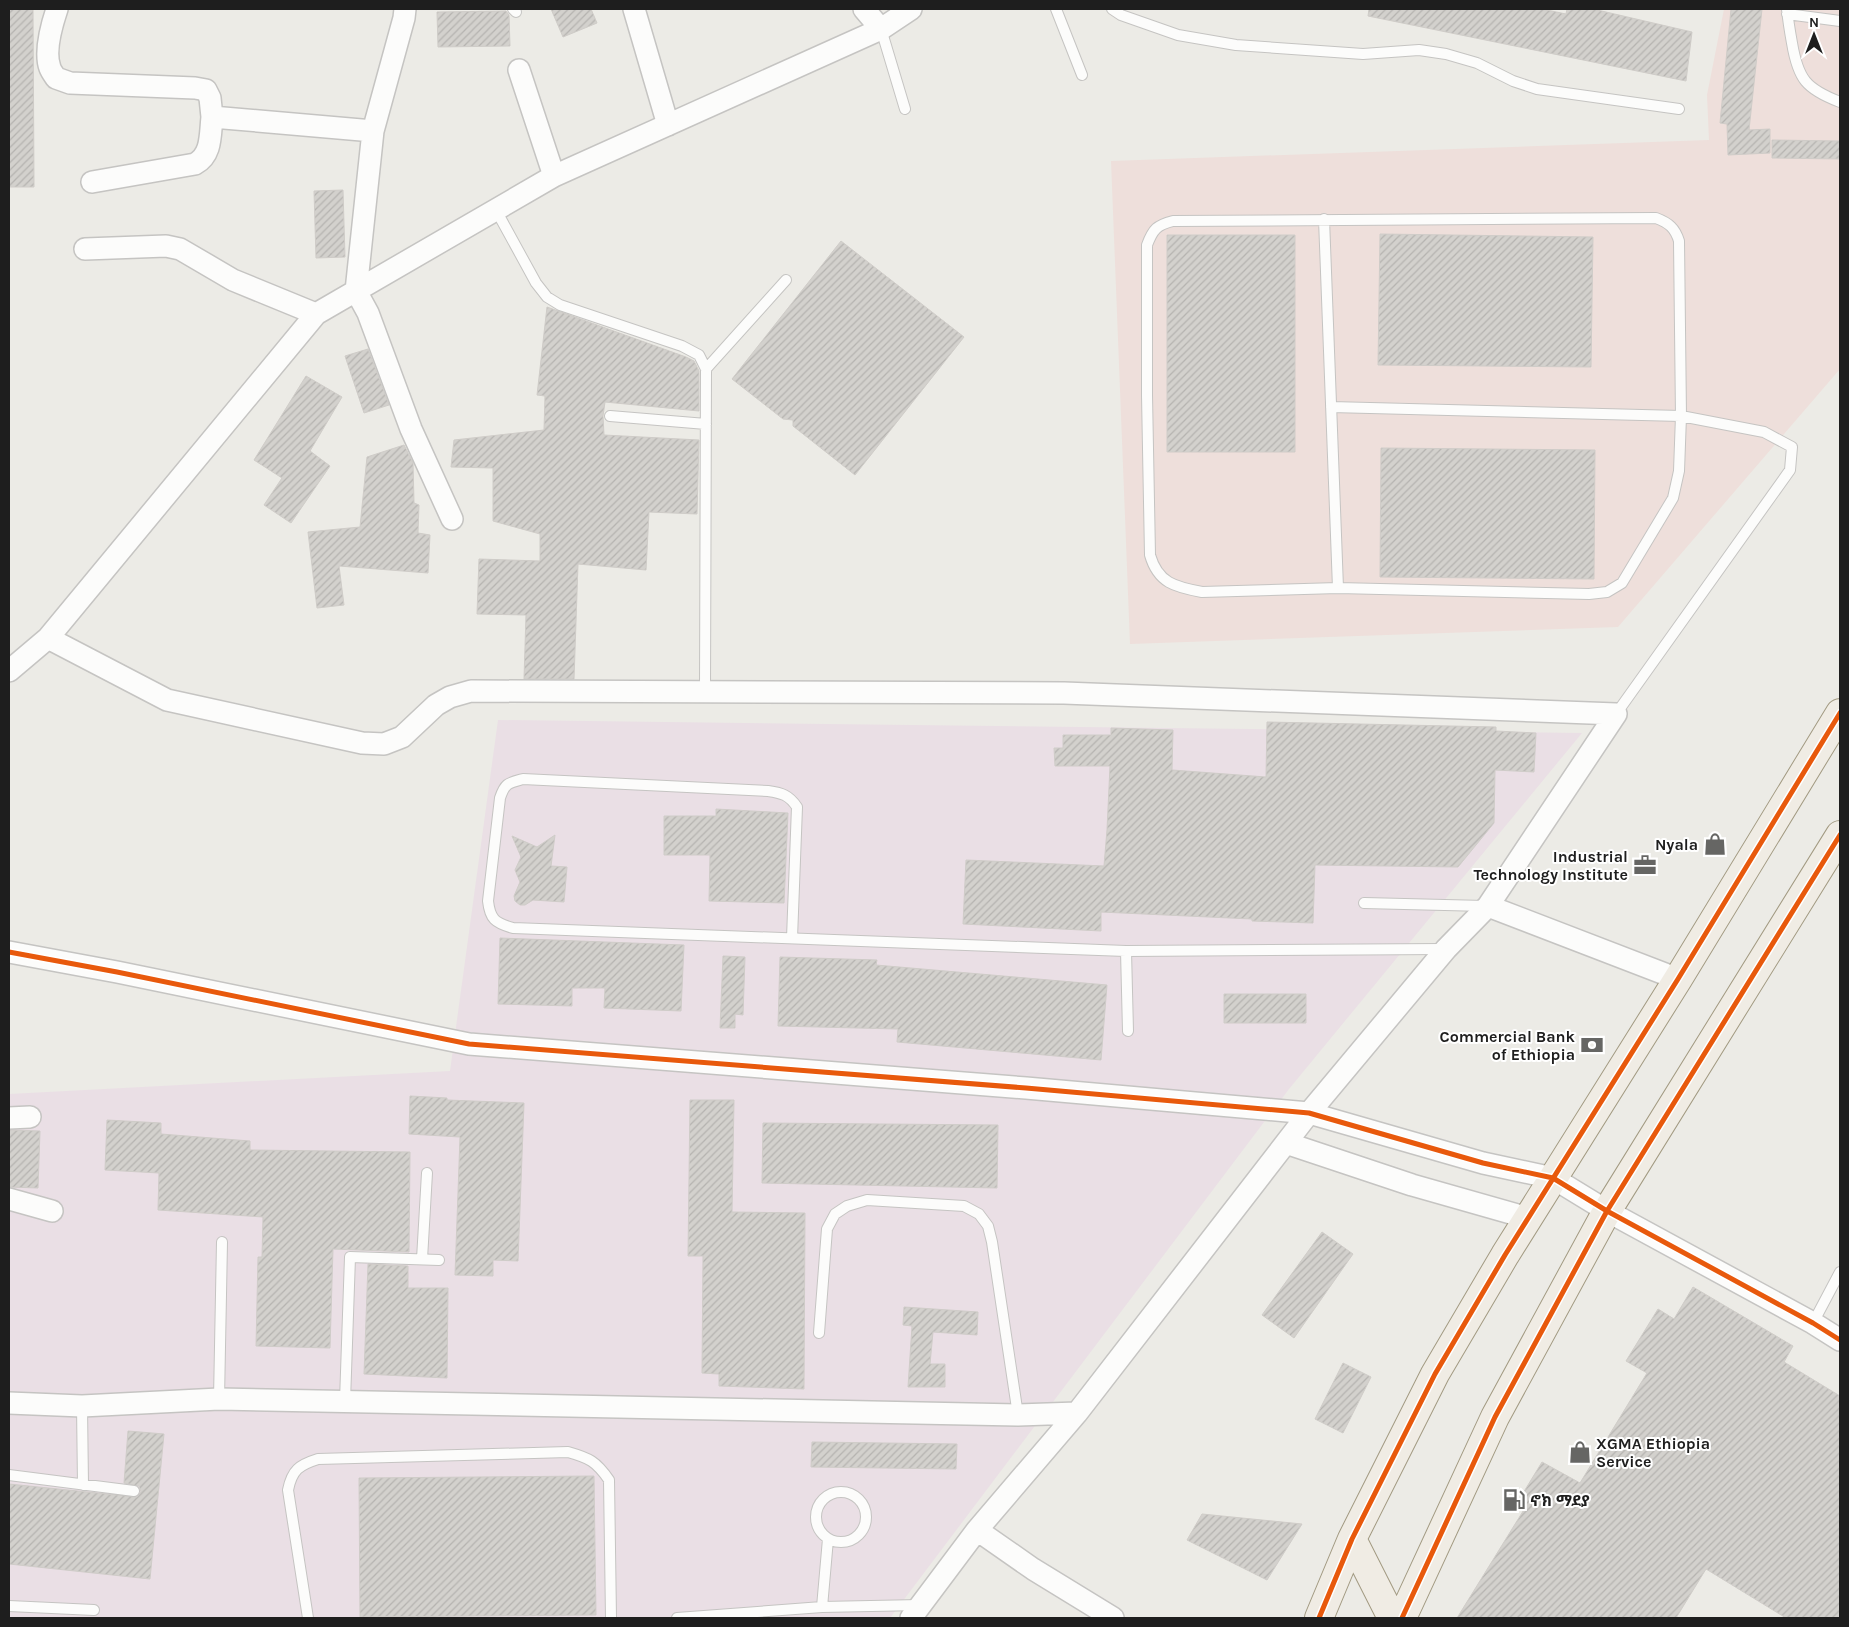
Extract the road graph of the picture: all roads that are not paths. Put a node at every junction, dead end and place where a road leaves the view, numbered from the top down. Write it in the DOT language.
graph roads {
  1 [pos="405,9"];
  2 [pos="634,9"];
  3 [pos="864,9"];
  4 [pos="911,9"];
  5 [pos="1056,9"];
  6 [pos="1112,9"];
  7 [pos="1787,11"];
  8 [pos="52,15"];
  9 [pos="1840,21"];
  10 [pos="881,29"];
  11 [pos="519,70"];
  12 [pos="1082,75"];
  13 [pos="1840,102"];
  14 [pos="905,109"];
  15 [pos="1679,109"];
  16 [pos="212,117"];
  17 [pos="668,125"];
  18 [pos="373,131"];
  19 [pos="554,176"];
  20 [pos="92,182"];
  21 [pos="496,210"];
  22 [pos="1324,219"];
  23 [pos="85,249"];
  24 [pos="786,280"];
  25 [pos="356,291"];
  26 [pos="316,314"];
  27 [pos="706,369"];
  28 [pos="1332,407"];
  29 [pos="610,416"];
  30 [pos="1681,416"];
  31 [pos="706,424"];
  32 [pos="452,519"];
  33 [pos="1338,588"];
  34 [pos="48,638"];
  35 [pos="9,671"];
  36 [pos="704,692"];
  37 [pos="1840,713"];
  38 [pos="1616,714"];
  39 [pos="1840,835"];
  40 [pos="1364,902"];
  41 [pos="1488,906"];
  42 [pos="792,938"];
  43 [pos="1446,949"];
  44 [pos="1126,951"];
  45 [pos="9,952"];
  46 [pos="1678,979"];
  47 [pos="1128,1031"];
  48 [pos="1309,1113"];
  49 [pos="30,1117"];
  50 [pos="9,1118"];
  51 [pos="1286,1143"];
  52 [pos="427,1173"];
  53 [pos="1554,1178"];
  54 [pos="9,1199"];
  55 [pos="52,1211"];
  56 [pos="1606,1211"];
  57 [pos="1528,1218"];
  58 [pos="222,1242"];
  59 [pos="422,1259"];
  60 [pos="439,1260"];
  61 [pos="1840,1272"];
  62 [pos="1813,1323"];
  63 [pos="819,1333"];
  64 [pos="1840,1340"];
  65 [pos="219,1399"];
  66 [pos="345,1401"];
  67 [pos="9,1403"];
  68 [pos="82,1406"];
  69 [pos="1077,1413"];
  70 [pos="1018,1415"];
  71 [pos="9,1475"];
  72 [pos="83,1485"];
  73 [pos="134,1491"];
  74 [pos="977,1530"];
  75 [pos="828,1538"];
  76 [pos="1352,1538"];
  77 [pos="9,1606"];
  78 [pos="822,1607"];
  79 [pos="94,1610"];
  80 [pos="916,1612"];
  81 [pos="1319,1613"];
  82 [pos="308,1618"];
  83 [pos="611,1618"];
  84 [pos="677,1618"];
  85 [pos="1113,1618"];
  86 [pos="1392,1618"];
  87 [pos="1402,1618"];
  1 -- 18 [label="street"];
  2 -- 17 [label="street"];
  3 -- 10 [label="street"];
  4 -- 10 [label="street"];
  5 -- 12 [label="lane"];
  6 -- 15 [label="lane"];
  7 -- 9 [label="lane"];
  7 -- 13 [label="lane"];
  8 -- 16 [label="street"];
  10 -- 14 [label="lane"];
  10 -- 17 [label="street"];
  11 -- 19 [label="street"];
  16 -- 18 [label="street"];
  16 -- 20 [label="street"];
  17 -- 19 [label="street"];
  18 -- 25 [label="street"];
  19 -- 21 [label="street"];
  21 -- 25 [label="street"];
  21 -- 27 [label="lane"];
  22 -- 28 [label="lane"];
  22 -- 30 [label="lane"];
  22 -- 33 [label="lane"];
  23 -- 26 [label="street"];
  24 -- 27 [label="lane"];
  25 -- 26 [label="street"];
  25 -- 32 [label="street"];
  26 -- 34 [label="street"];
  27 -- 31 [label="lane"];
  28 -- 30 [label="lane"];
  28 -- 33 [label="lane"];
  29 -- 31 [label="lane"];
  30 -- 33 [label="lane"];
  30 -- 38 [label="lane"];
  31 -- 36 [label="lane"];
  34 -- 35 [label="street"];
  34 -- 36 [label="street"];
  36 -- 38 [label="street"];
  37 -- 46 [label="main road"];
  38 -- 41 [label="street"];
  39 -- 56 [label="main road"];
  40 -- 41 [label="lane"];
  41 -- 43 [label="street"];
  41 -- 46 [label="street"];
  42 -- 42 [label="lane"];
  42 -- 44 [label="lane"];
  43 -- 44 [label="lane"];
  43 -- 48 [label="street"];
  44 -- 47 [label="lane"];
  45 -- 48 [label="street"];
  46 -- 53 [label="main road"];
  48 -- 51 [label="street"];
  48 -- 53 [label="street"];
  49 -- 50 [label="street"];
  51 -- 57 [label="street"];
  51 -- 69 [label="street"];
  52 -- 59 [label="lane"];
  53 -- 56 [label="street"];
  53 -- 57 [label="main road"];
  54 -- 55 [label="street"];
  56 -- 62 [label="street"];
  56 -- 87 [label="main road"];
  57 -- 76 [label="main road"];
  58 -- 65 [label="lane"];
  59 -- 60 [label="lane"];
  59 -- 66 [label="lane"];
  61 -- 62 [label="lane"];
  62 -- 64 [label="street"];
  63 -- 70 [label="lane"];
  65 -- 66 [label="street"];
  65 -- 68 [label="street"];
  66 -- 70 [label="street"];
  67 -- 68 [label="street"];
  68 -- 72 [label="lane"];
  69 -- 70 [label="street"];
  69 -- 74 [label="street"];
  71 -- 72 [label="lane"];
  72 -- 73 [label="lane"];
  74 -- 80 [label="street"];
  74 -- 85 [label="street"];
  75 -- 75 [label="lane"];
  75 -- 78 [label="lane"];
  76 -- 81 [label="main road"];
  76 -- 86 [label="main road"];
  77 -- 79 [label="lane"];
  78 -- 80 [label="lane"];
  78 -- 84 [label="lane"];
  82 -- 83 [label="lane"];
}
